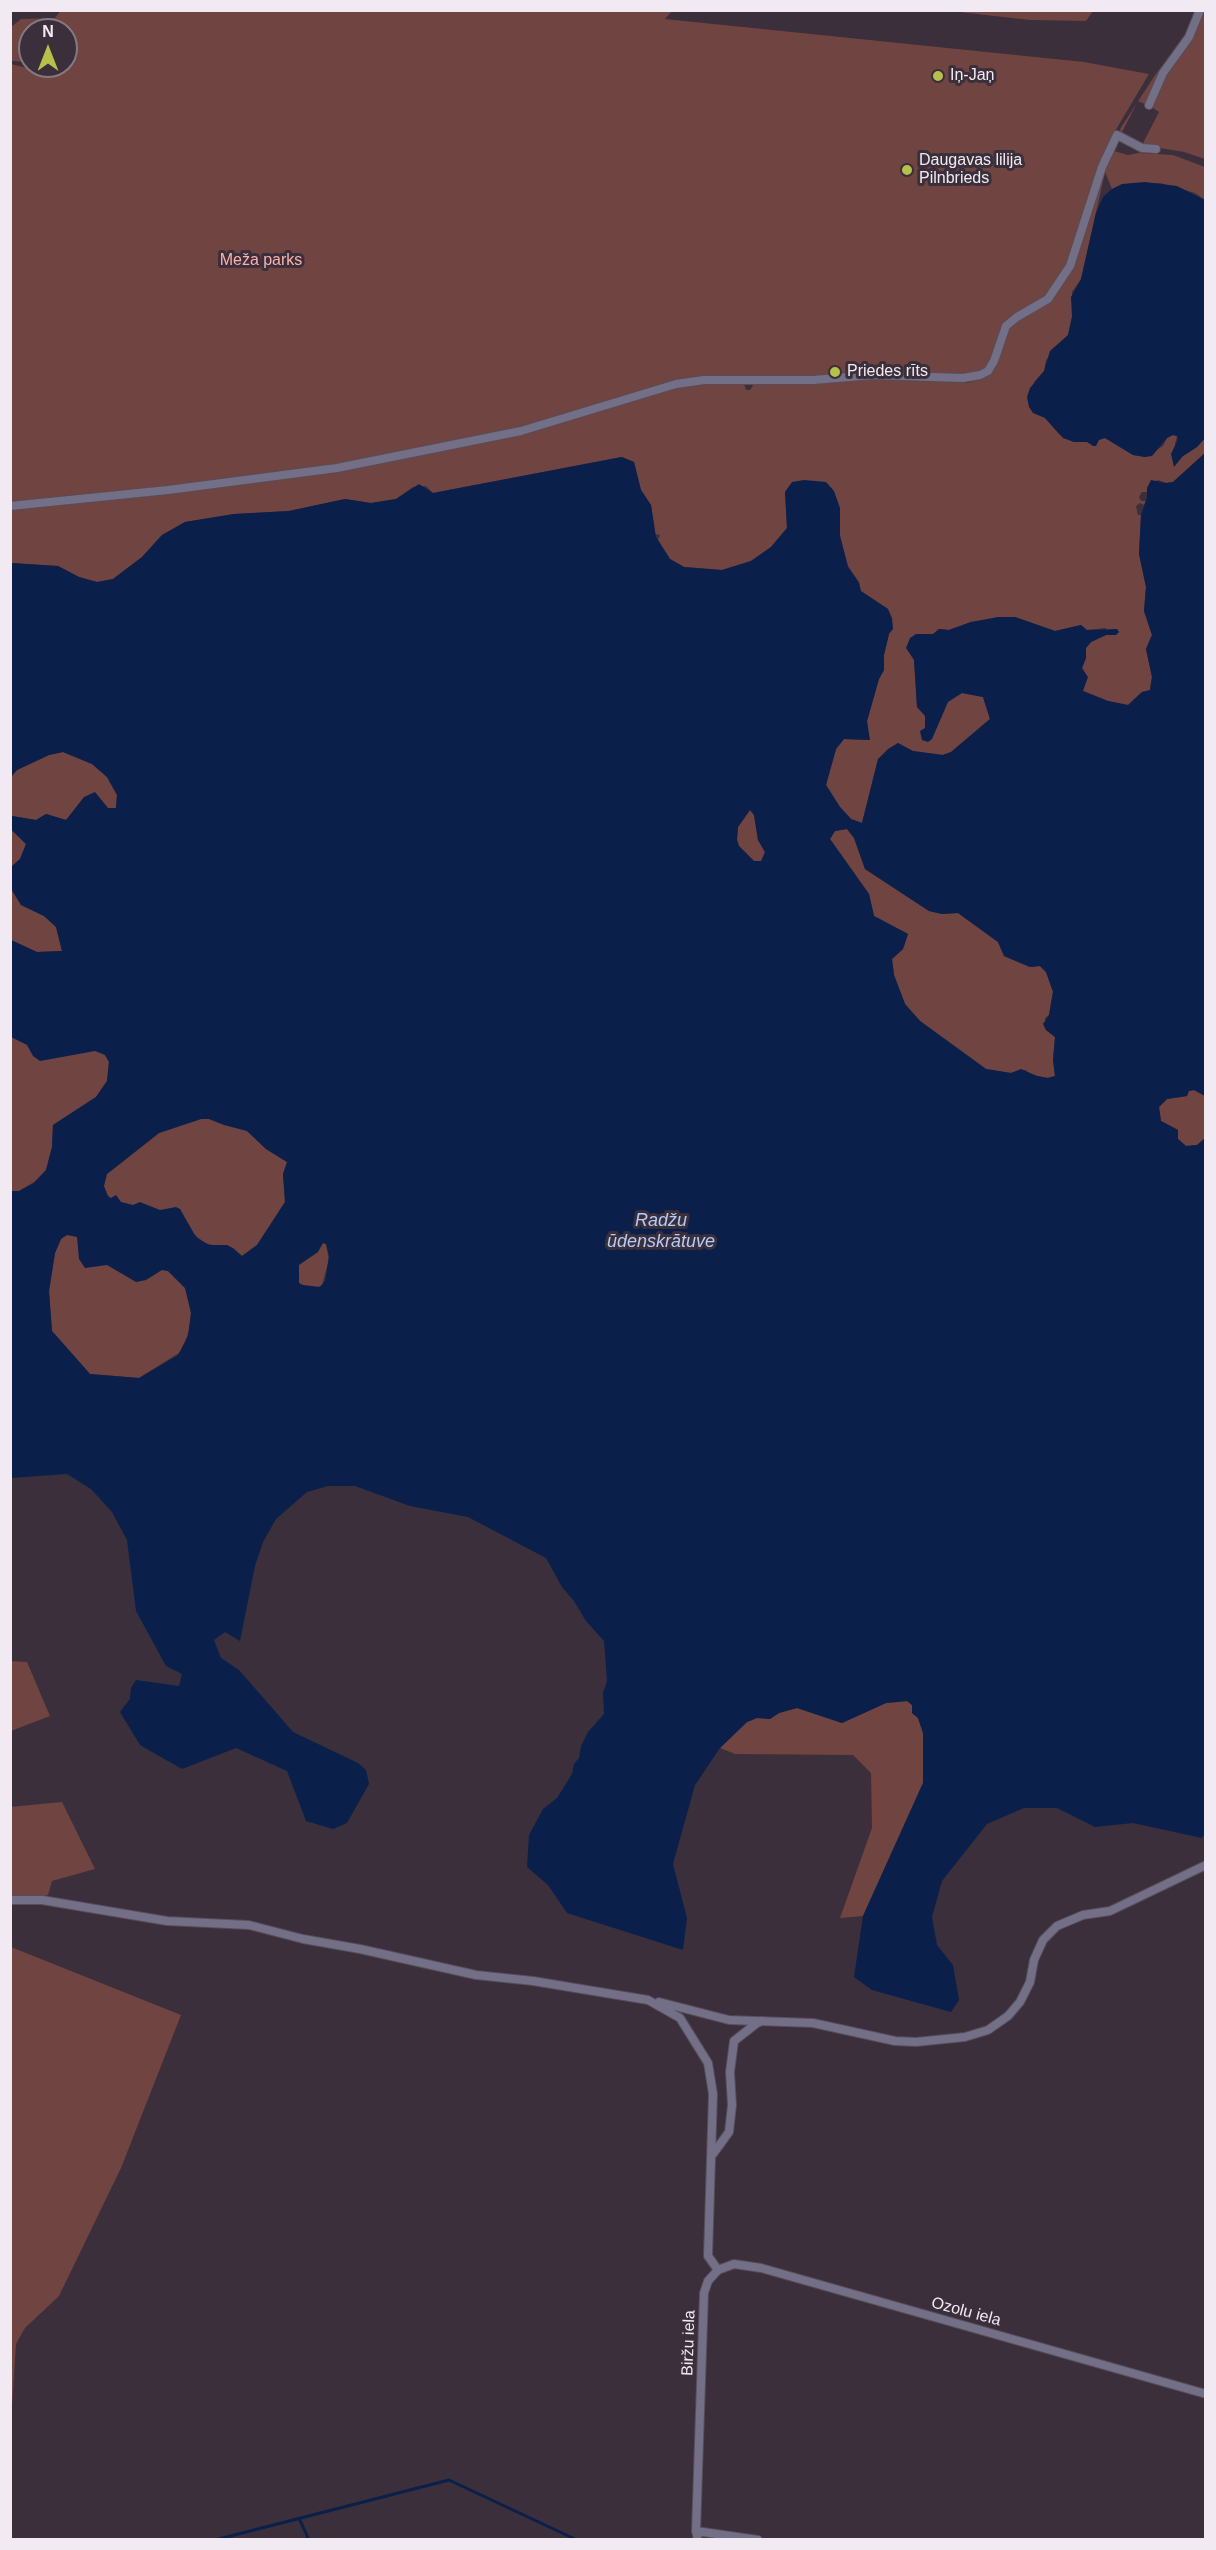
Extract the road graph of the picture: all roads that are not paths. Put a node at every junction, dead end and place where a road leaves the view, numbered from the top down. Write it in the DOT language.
graph roads {
  1 [pos="1200,10"];
  2 [pos="1149,105"];
  3 [pos="1156,149"];
  4 [pos="10,506"];
  5 [pos="1206,1865"];
  6 [pos="10,1900"];
  7 [pos="648,2000"];
  8 [pos="766,2020"];
  9 [pos="712,2155"];
  10 [pos="718,2270"];
  11 [pos="1206,2394"];
  12 [pos="697,2535"];
  13 [pos="758,2540"];
  1 -- 2 [label="street"];
  3 -- 4 [label="street"];
  5 -- 8 [label="street"];
  6 -- 7 [label="street"];
  7 -- 8 [label="street"];
  7 -- 9 [label="street"];
  8 -- 9 [label="street"];
  9 -- 10 [label="street"];
  10 -- 11 [label="street, Ozolu iela"];
  10 -- 12 [label="street, Biržu iela"];
  12 -- 13 [label="street"];
}
